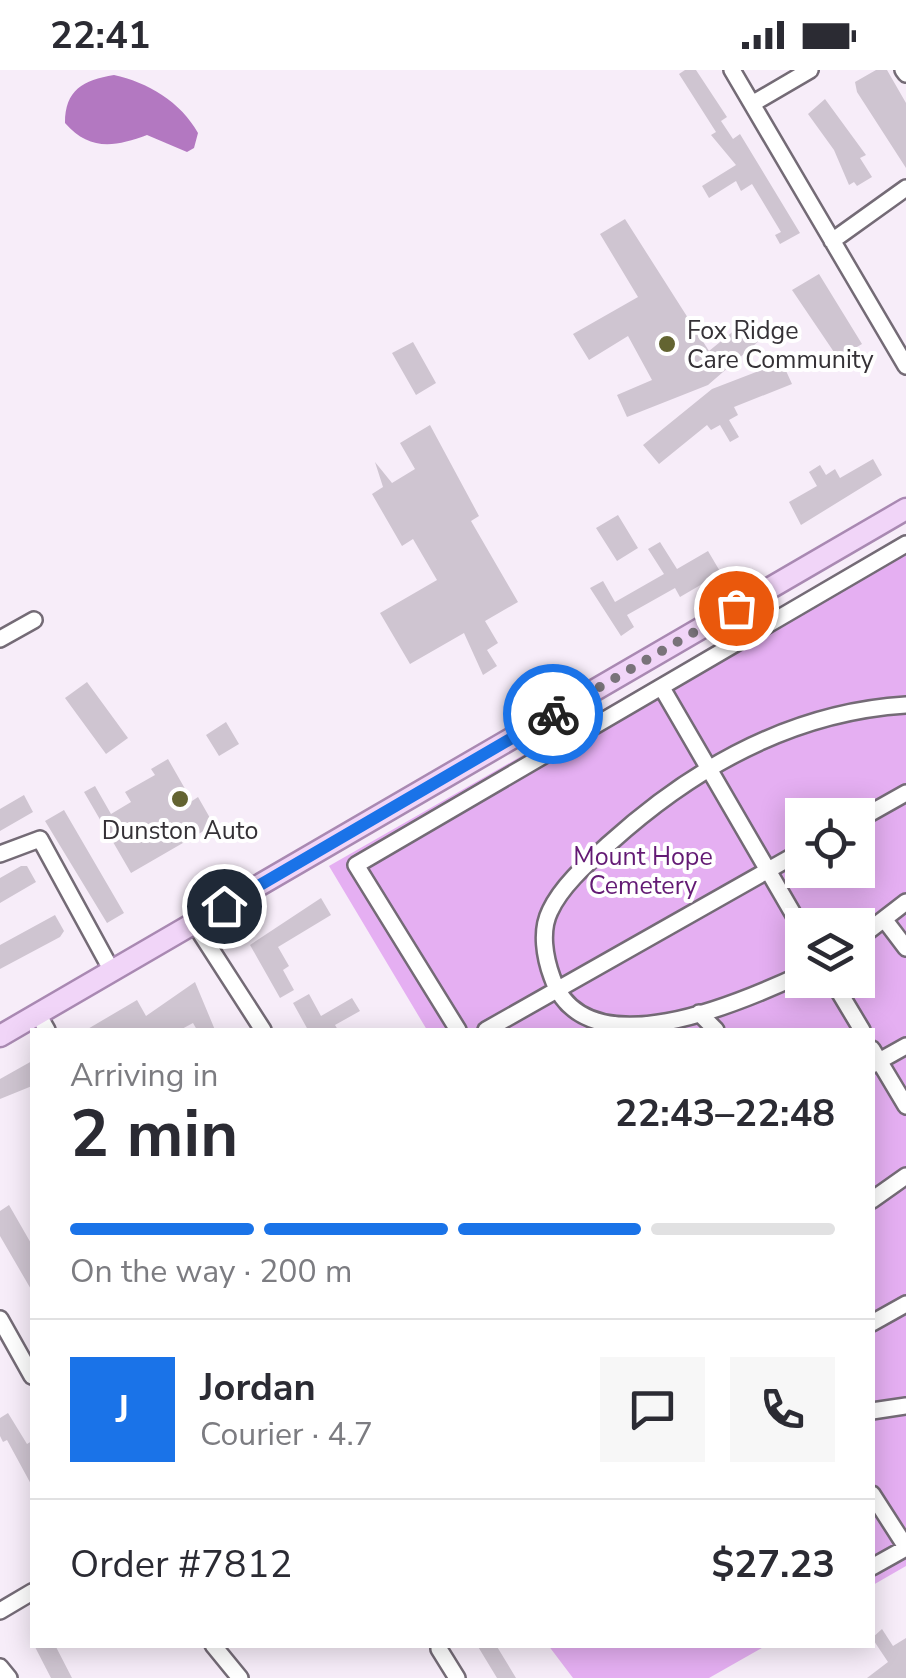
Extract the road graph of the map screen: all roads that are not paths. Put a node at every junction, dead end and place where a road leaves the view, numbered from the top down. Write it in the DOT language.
graph roads {
  1 [pos="732,70"];
  2 [pos="810,70"];
  3 [pos="752,104"];
  4 [pos="906,188"];
  5 [pos="832,241"];
  6 [pos="906,366"];
  7 [pos="906,509"];
  8 [pos="906,544"];
  9 [pos="34,620"];
  10 [pos="0,639"];
  11 [pos="662,688"];
  12 [pos="906,705"];
  13 [pos="708,768"];
  14 [pos="906,792"];
  15 [pos="875,810"];
  16 [pos="0,854"];
  17 [pos="785,860"];
  18 [pos="768,870"];
  19 [pos="906,902"];
  20 [pos="790,908"];
  21 [pos="884,918"];
  22 [pos="194,923"];
  23 [pos="875,925"];
  24 [pos="906,948"];
  25 [pos="112,971"];
  26 [pos="785,982"];
  27 [pos="556,990"];
  28 [pos="843,998"];
  29 [pos="699,1014"];
  30 [pos="42,1022"];
  31 [pos="262,1028"];
  32 [pos="457,1028"];
  33 [pos="490,1028"];
  34 [pos="656,1028"];
  35 [pos="714,1028"];
  36 [pos="861,1028"];
  37 [pos="0,1036"];
  38 [pos="906,1046"];
  39 [pos="875,1058"];
  40 [pos="906,1106"];
  41 [pos="906,1176"];
  42 [pos="875,1198"];
  43 [pos="906,1304"];
  44 [pos="0,1318"];
  45 [pos="875,1321"];
  46 [pos="30,1372"];
  47 [pos="906,1406"];
  48 [pos="875,1411"];
  49 [pos="875,1499"];
  50 [pos="906,1548"];
  51 [pos="875,1566"];
  52 [pos="30,1593"];
  53 [pos="0,1611"];
  54 [pos="215,1648"];
  55 [pos="439,1649"];
  56 [pos="0,1667"];
  57 [pos="9,1678"];
  58 [pos="240,1678"];
  59 [pos="456,1678"];
  1 -- 3 [label="street"];
  2 -- 3 [label="street"];
  3 -- 5 [label="street"];
  4 -- 5 [label="street"];
  5 -- 6 [label="street"];
  7 -- 22 [label="main road"];
  8 -- 11 [label="street"];
  9 -- 10 [label="street"];
  11 -- 13 [label="street"];
  11 -- 32 [label="street"];
  12 -- 13 [label="street"];
  13 -- 18 [label="street"];
  13 -- 27 [label="street"];
  14 -- 15 [label="street"];
  16 -- 25 [label="street"];
  17 -- 18 [label="street"];
  18 -- 20 [label="street"];
  18 -- 27 [label="street"];
  19 -- 21 [label="street"];
  21 -- 23 [label="street"];
  21 -- 24 [label="street"];
  22 -- 25 [label="main road"];
  22 -- 31 [label="street"];
  25 -- 30 [label="main road"];
  26 -- 29 [label="street"];
  27 -- 33 [label="street"];
  27 -- 34 [label="street"];
  28 -- 36 [label="street"];
  29 -- 34 [label="street"];
  29 -- 35 [label="street"];
  30 -- 37 [label="main road"];
  38 -- 39 [label="street"];
  39 -- 40 [label="street"];
  41 -- 42 [label="street"];
  43 -- 45 [label="street"];
  44 -- 46 [label="street"];
  47 -- 48 [label="street"];
  49 -- 50 [label="street"];
  50 -- 51 [label="street"];
  52 -- 53 [label="street"];
  54 -- 58 [label="street"];
  55 -- 59 [label="street"];
  56 -- 57 [label="street"];
}
